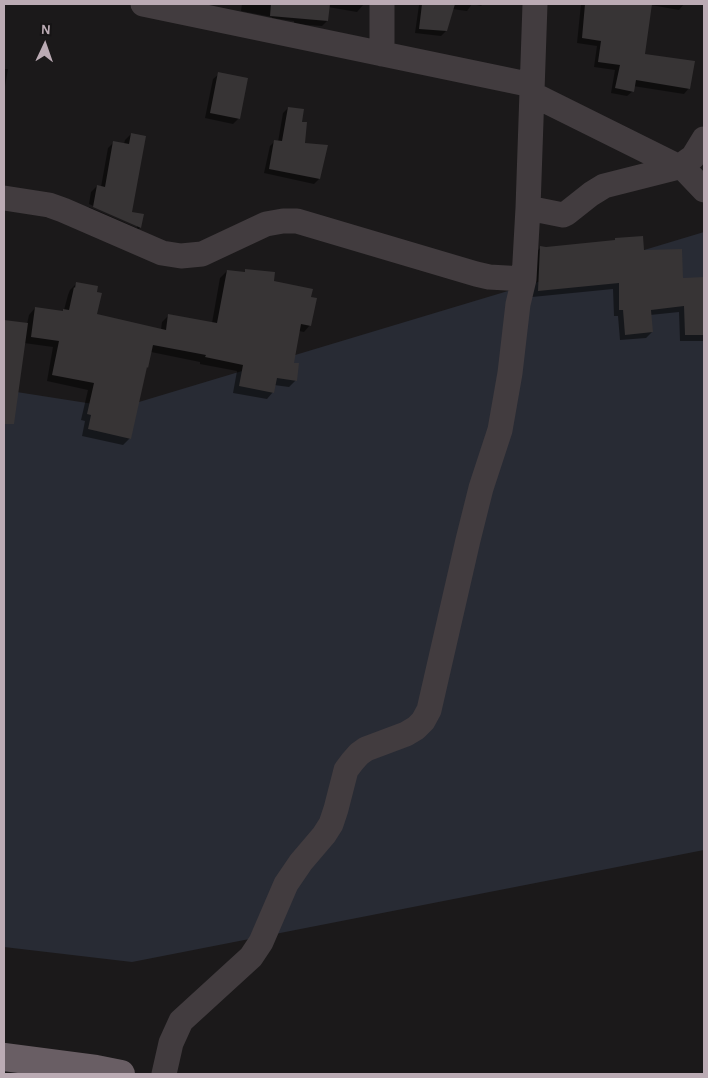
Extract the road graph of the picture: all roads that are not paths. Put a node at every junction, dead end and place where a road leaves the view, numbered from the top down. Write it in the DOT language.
graph roads {
  1 [pos="143,4"];
  2 [pos="382,4"];
  3 [pos="535,4"];
  4 [pos="382,54"];
  5 [pos="532,90"];
  6 [pos="704,139"];
  7 [pos="679,167"];
  8 [pos="704,190"];
  9 [pos="4,198"];
  10 [pos="528,208"];
  11 [pos="524,279"];
  12 [pos="4,1057"];
  13 [pos="104,1073"];
  14 [pos="164,1074"];
  1 -- 4 [label="street"];
  2 -- 4 [label="street"];
  3 -- 5 [label="street"];
  4 -- 5 [label="street"];
  5 -- 7 [label="street"];
  5 -- 10 [label="street"];
  6 -- 7 [label="street"];
  7 -- 8 [label="street"];
  7 -- 10 [label="street"];
  9 -- 11 [label="street"];
  10 -- 11 [label="street"];
  11 -- 14 [label="street"];
  12 -- 13 [label="highway"];
}
